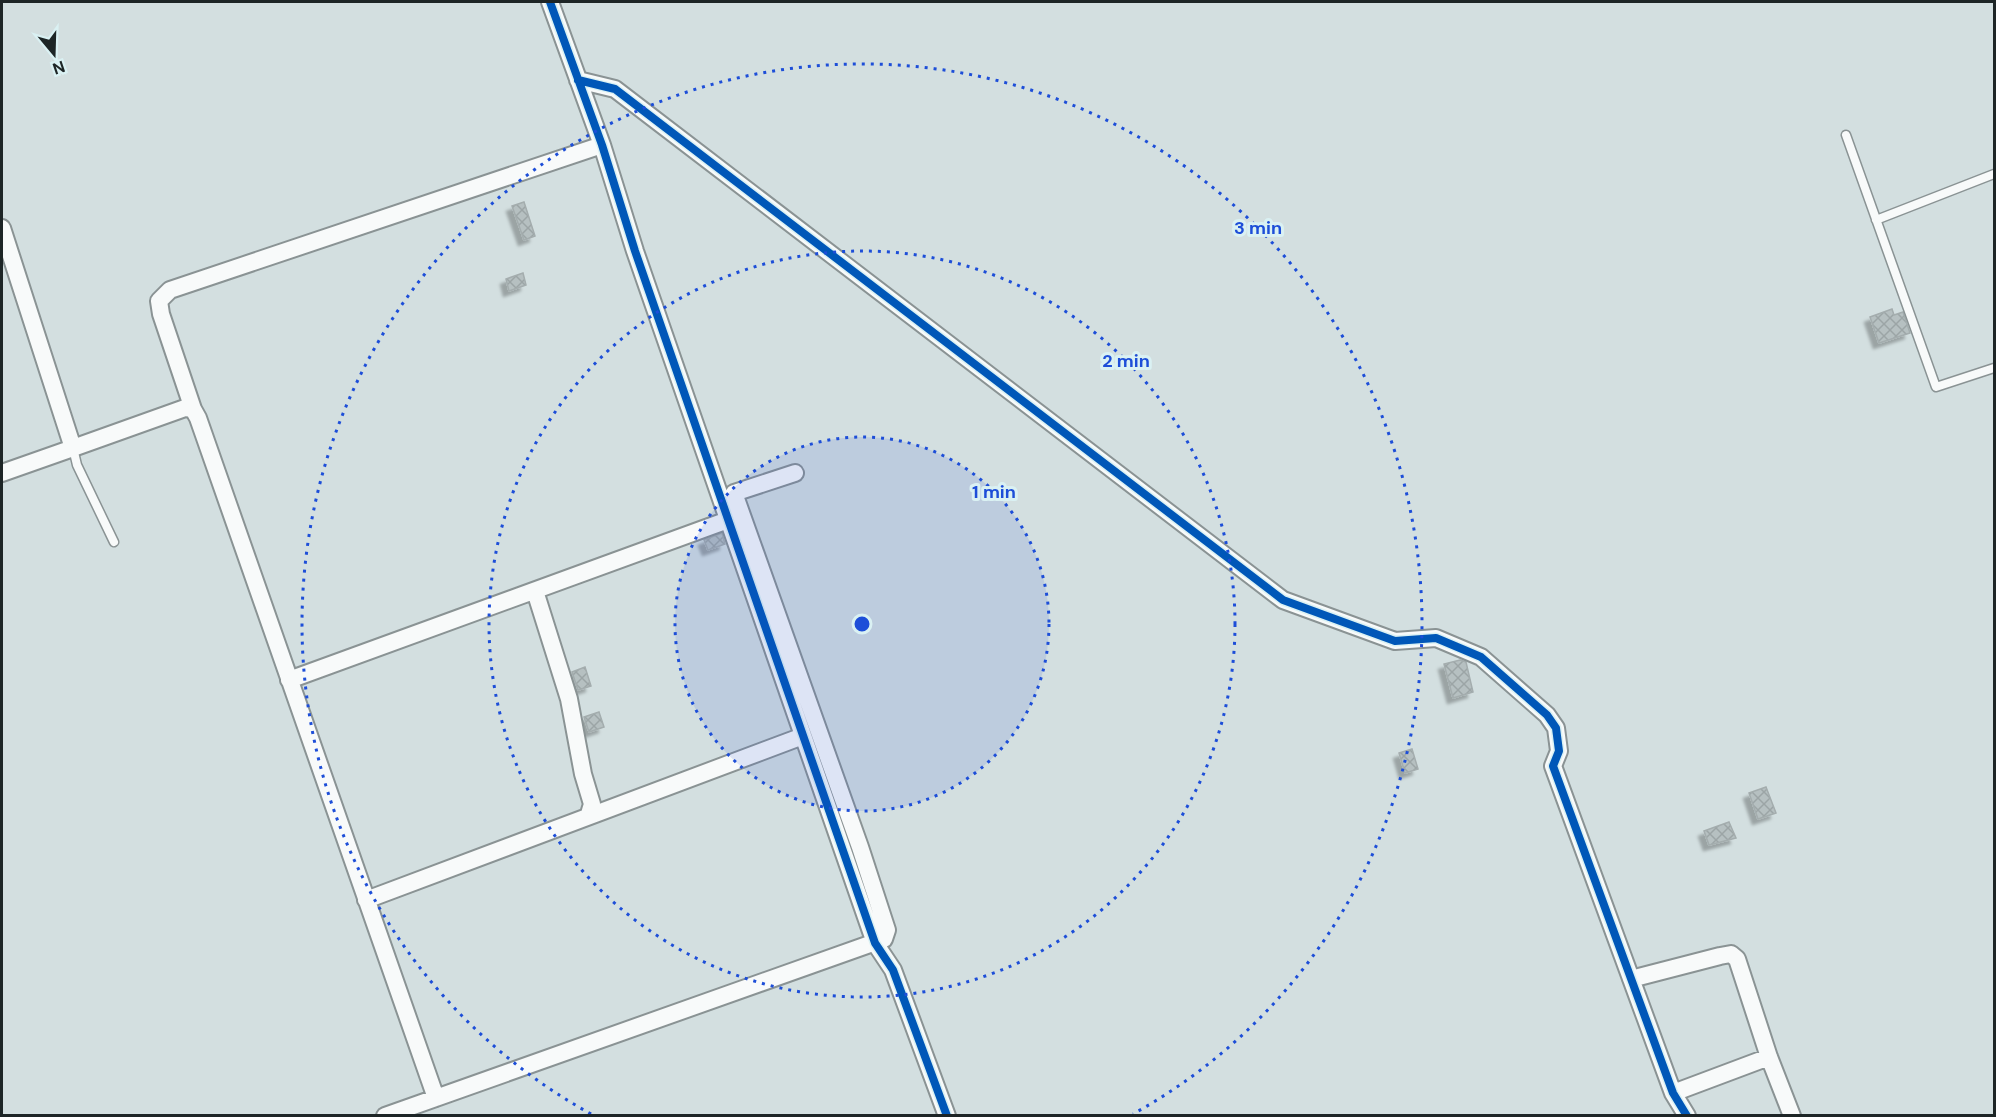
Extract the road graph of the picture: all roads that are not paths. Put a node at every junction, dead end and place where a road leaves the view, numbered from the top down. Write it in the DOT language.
graph roads {
  1 [pos="550,2"];
  2 [pos="578,80"];
  3 [pos="1846,135"];
  4 [pos="602,145"];
  5 [pos="1995,174"];
  6 [pos="1876,220"];
  7 [pos="2,228"];
  8 [pos="1995,368"];
  9 [pos="193,409"];
  10 [pos="73,448"];
  11 [pos="2,472"];
  12 [pos="795,473"];
  13 [pos="728,520"];
  14 [pos="114,542"];
  15 [pos="535,591"];
  16 [pos="289,680"];
  17 [pos="803,736"];
  18 [pos="589,814"];
  19 [pos="366,900"];
  20 [pos="875,943"];
  21 [pos="1631,979"];
  22 [pos="1769,1057"];
  23 [pos="1673,1093"];
  24 [pos="436,1098"];
  25 [pos="385,1116"];
  26 [pos="947,1116"];
  27 [pos="1687,1116"];
  28 [pos="1792,1116"];
  1 -- 2 [label="street"];
  2 -- 4 [label="street"];
  2 -- 21 [label="street"];
  3 -- 6 [label="lane"];
  4 -- 9 [label="street"];
  4 -- 13 [label="street"];
  5 -- 6 [label="lane"];
  6 -- 8 [label="lane"];
  7 -- 10 [label="street"];
  9 -- 10 [label="street"];
  9 -- 16 [label="street"];
  10 -- 11 [label="street"];
  10 -- 14 [label="lane"];
  12 -- 20 [label="street"];
  13 -- 15 [label="street"];
  13 -- 17 [label="street"];
  15 -- 16 [label="street"];
  15 -- 18 [label="street"];
  16 -- 19 [label="street"];
  17 -- 18 [label="street"];
  17 -- 20 [label="street"];
  18 -- 19 [label="street"];
  19 -- 24 [label="street"];
  20 -- 24 [label="street"];
  20 -- 26 [label="street"];
  21 -- 22 [label="street"];
  21 -- 23 [label="street"];
  22 -- 23 [label="street"];
  22 -- 28 [label="street"];
  23 -- 27 [label="street"];
  24 -- 25 [label="street"];
}
